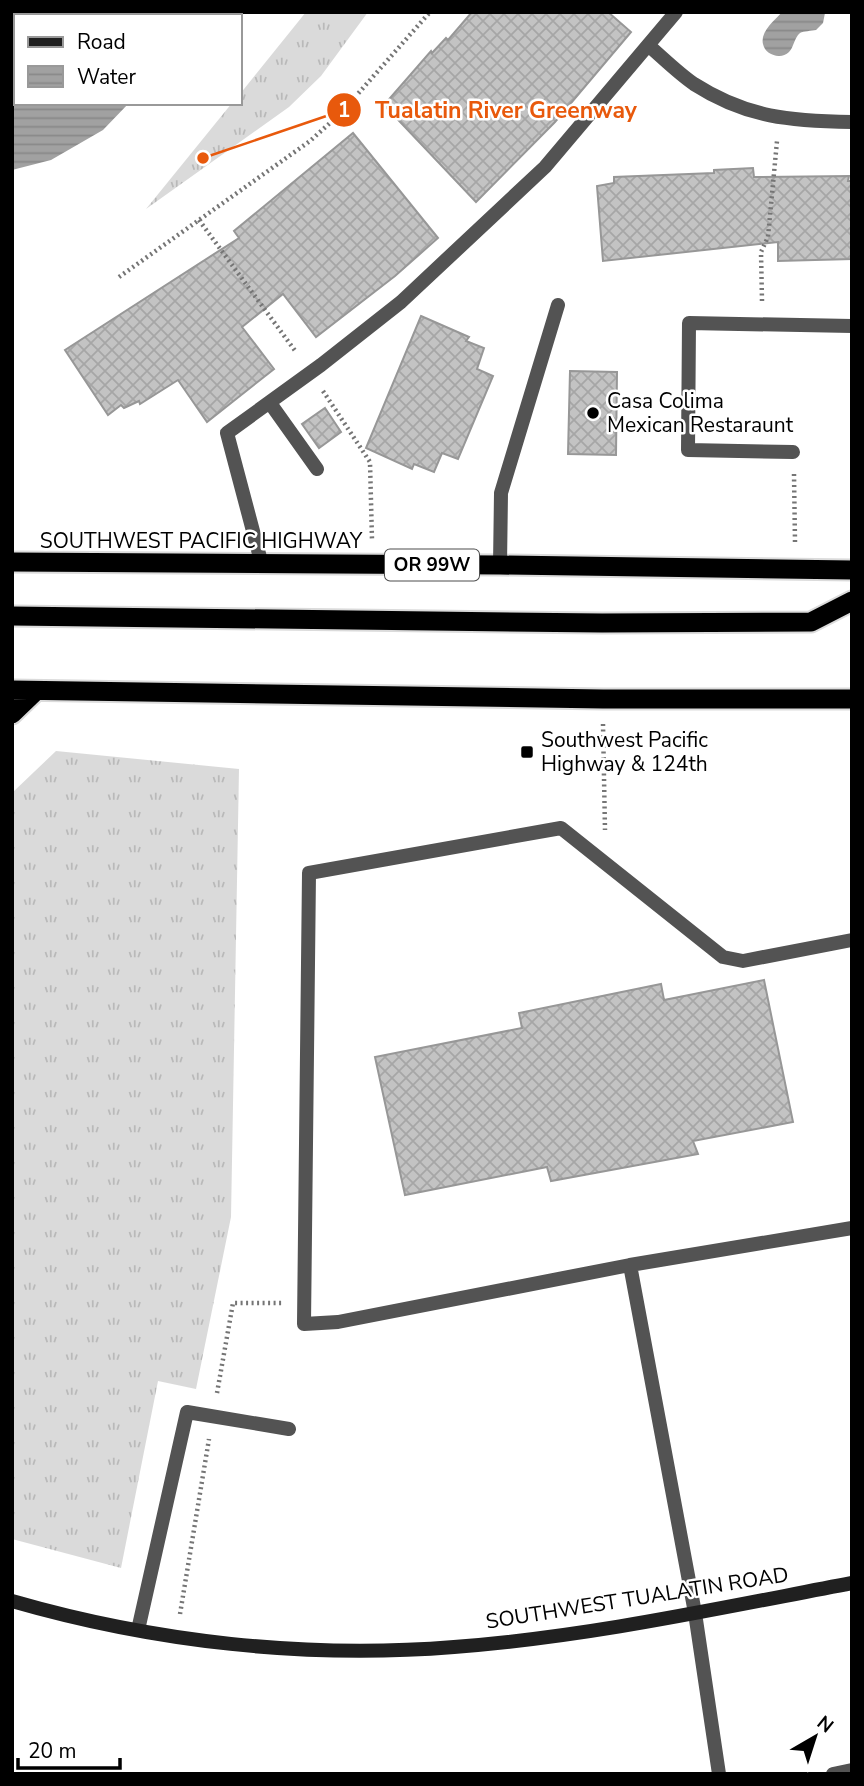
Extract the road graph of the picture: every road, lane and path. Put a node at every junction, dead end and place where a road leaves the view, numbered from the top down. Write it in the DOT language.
graph roads {
  1 [pos="430,12"];
  2 [pos="676,12"];
  3 [pos="648,45"];
  4 [pos="779,119"];
  5 [pos="852,122"];
  6 [pos="761,270"];
  7 [pos="120,277"];
  8 [pos="558,305"];
  9 [pos="852,326"];
  10 [pos="270,403"];
  11 [pos="793,452"];
  12 [pos="317,470"];
  13 [pos="12,562"];
  14 [pos="262,565"];
  15 [pos="500,565"];
  16 [pos="795,570"];
  17 [pos="852,570"];
  18 [pos="852,601"];
  19 [pos="12,616"];
  20 [pos="12,690"];
  21 [pos="36,691"];
  22 [pos="603,699"];
  23 [pos="852,699"];
  24 [pos="12,714"];
  25 [pos="601,860"];
  26 [pos="852,940"];
  27 [pos="852,1228"];
  28 [pos="629,1265"];
  29 [pos="289,1429"];
  30 [pos="852,1583"];
  31 [pos="12,1601"];
  32 [pos="695,1613"];
  33 [pos="138,1630"];
  34 [pos="852,1770"];
  35 [pos="719,1774"];
  36 [pos="833,1774"];
  1 -- 7 [label="path"];
  2 -- 3 [label="lane"];
  3 -- 4 [label="lane"];
  3 -- 10 [label="lane"];
  4 -- 5 [label="lane"];
  4 -- 6 [label="path"];
  8 -- 15 [label="lane"];
  9 -- 11 [label="lane"];
  10 -- 12 [label="lane"];
  10 -- 14 [label="lane"];
  11 -- 16 [label="path"];
  13 -- 14 [label="highway, SOUTHWEST PACIFIC HIGHWAY / OR 99W"];
  14 -- 15 [label="highway, SOUTHWEST PACIFIC HIGHWAY / OR 99W"];
  15 -- 16 [label="highway, SOUTHWEST PACIFIC HIGHWAY / OR 99W"];
  16 -- 17 [label="highway, SOUTHWEST PACIFIC HIGHWAY / OR 99W"];
  18 -- 19 [label="highway"];
  20 -- 21 [label="highway"];
  21 -- 22 [label="highway"];
  21 -- 24 [label="highway"];
  22 -- 23 [label="highway"];
  22 -- 25 [label="path"];
  25 -- 26 [label="lane"];
  25 -- 28 [label="lane"];
  27 -- 28 [label="lane"];
  28 -- 32 [label="lane"];
  29 -- 33 [label="lane"];
  30 -- 32 [label="main road, SOUTHWEST TUALATIN ROAD"];
  31 -- 33 [label="main road, SOUTHWEST TUALATIN ROAD"];
  32 -- 33 [label="main road, SOUTHWEST TUALATIN ROAD"];
  32 -- 35 [label="lane"];
  34 -- 36 [label="lane"];
}
